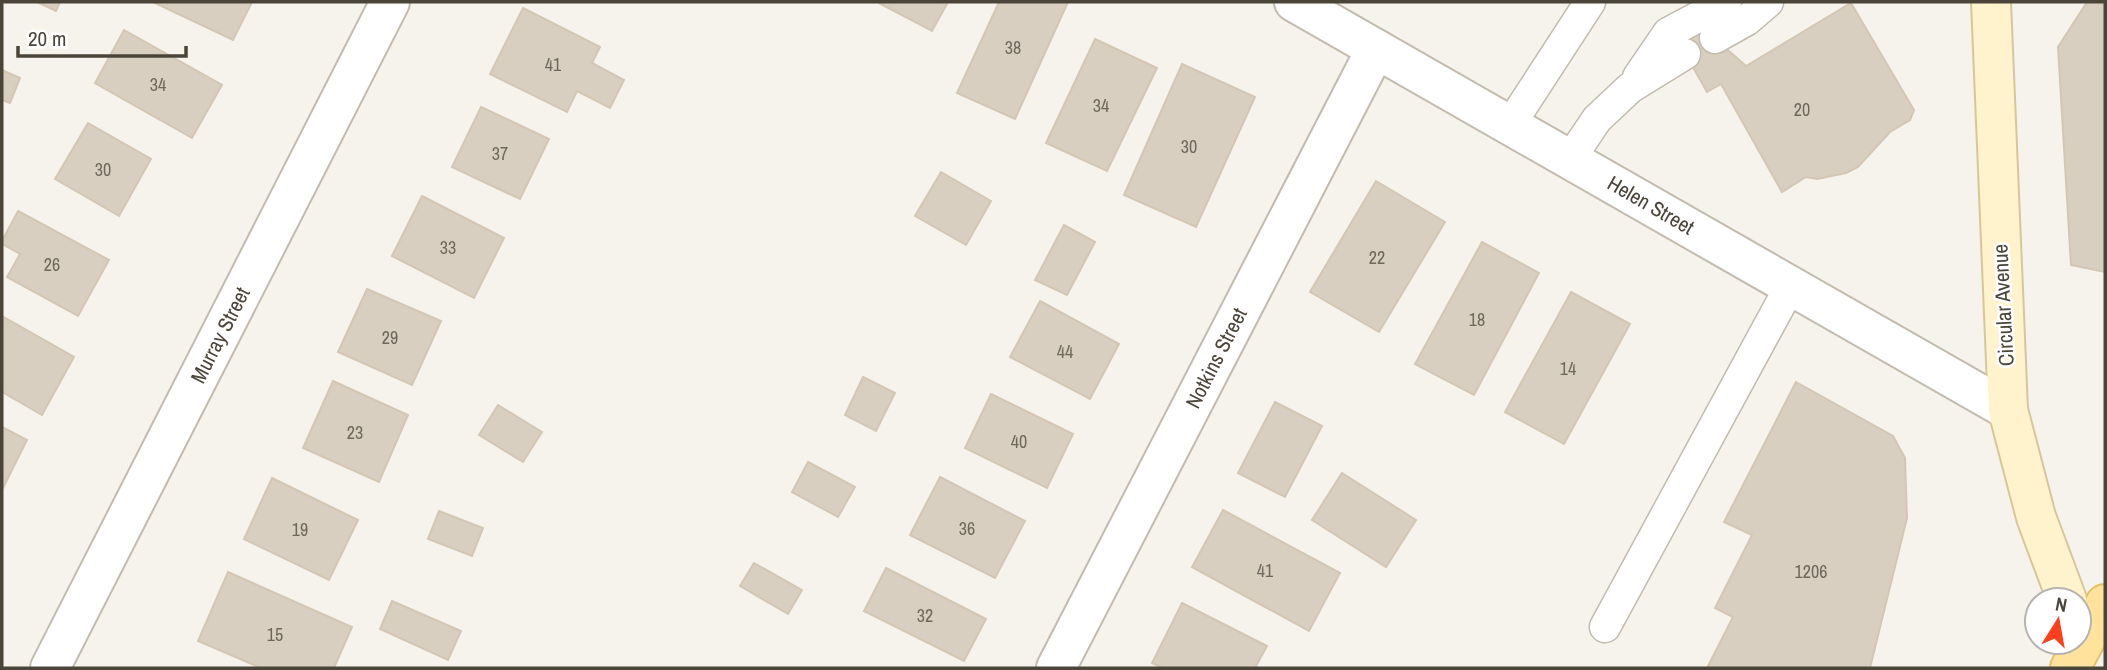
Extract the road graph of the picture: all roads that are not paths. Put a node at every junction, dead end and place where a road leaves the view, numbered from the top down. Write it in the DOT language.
graph roads {
  1 [pos="390,2"];
  2 [pos="1294,2"];
  3 [pos="1590,2"];
  4 [pos="1726,2"];
  5 [pos="1768,2"];
  6 [pos="1991,2"];
  7 [pos="1715,38"];
  8 [pos="1376,49"];
  9 [pos="1685,54"];
  10 [pos="1630,89"];
  11 [pos="1510,125"];
  12 [pos="1570,159"];
  13 [pos="1791,285"];
  14 [pos="2008,410"];
  15 [pos="2062,586"];
  16 [pos="2105,604"];
  17 [pos="1605,626"];
  18 [pos="2093,631"];
  19 [pos="50,668"];
  20 [pos="1056,668"];
  1 -- 19 [label="street, Murray Street"];
  2 -- 8 [label="street, Helen Street"];
  3 -- 11 [label="lane"];
  4 -- 10 [label="lane"];
  5 -- 7 [label="lane"];
  6 -- 14 [label="main road, Circular Avenue"];
  8 -- 11 [label="street, Helen Street"];
  8 -- 20 [label="street, Notkins Street"];
  9 -- 10 [label="lane"];
  10 -- 12 [label="lane"];
  11 -- 12 [label="street, Helen Street"];
  12 -- 13 [label="street, Helen Street"];
  13 -- 14 [label="street, Helen Street"];
  13 -- 17 [label="lane"];
  14 -- 15 [label="main road, Circular Avenue"];
  16 -- 18 [label="main road"];
}
